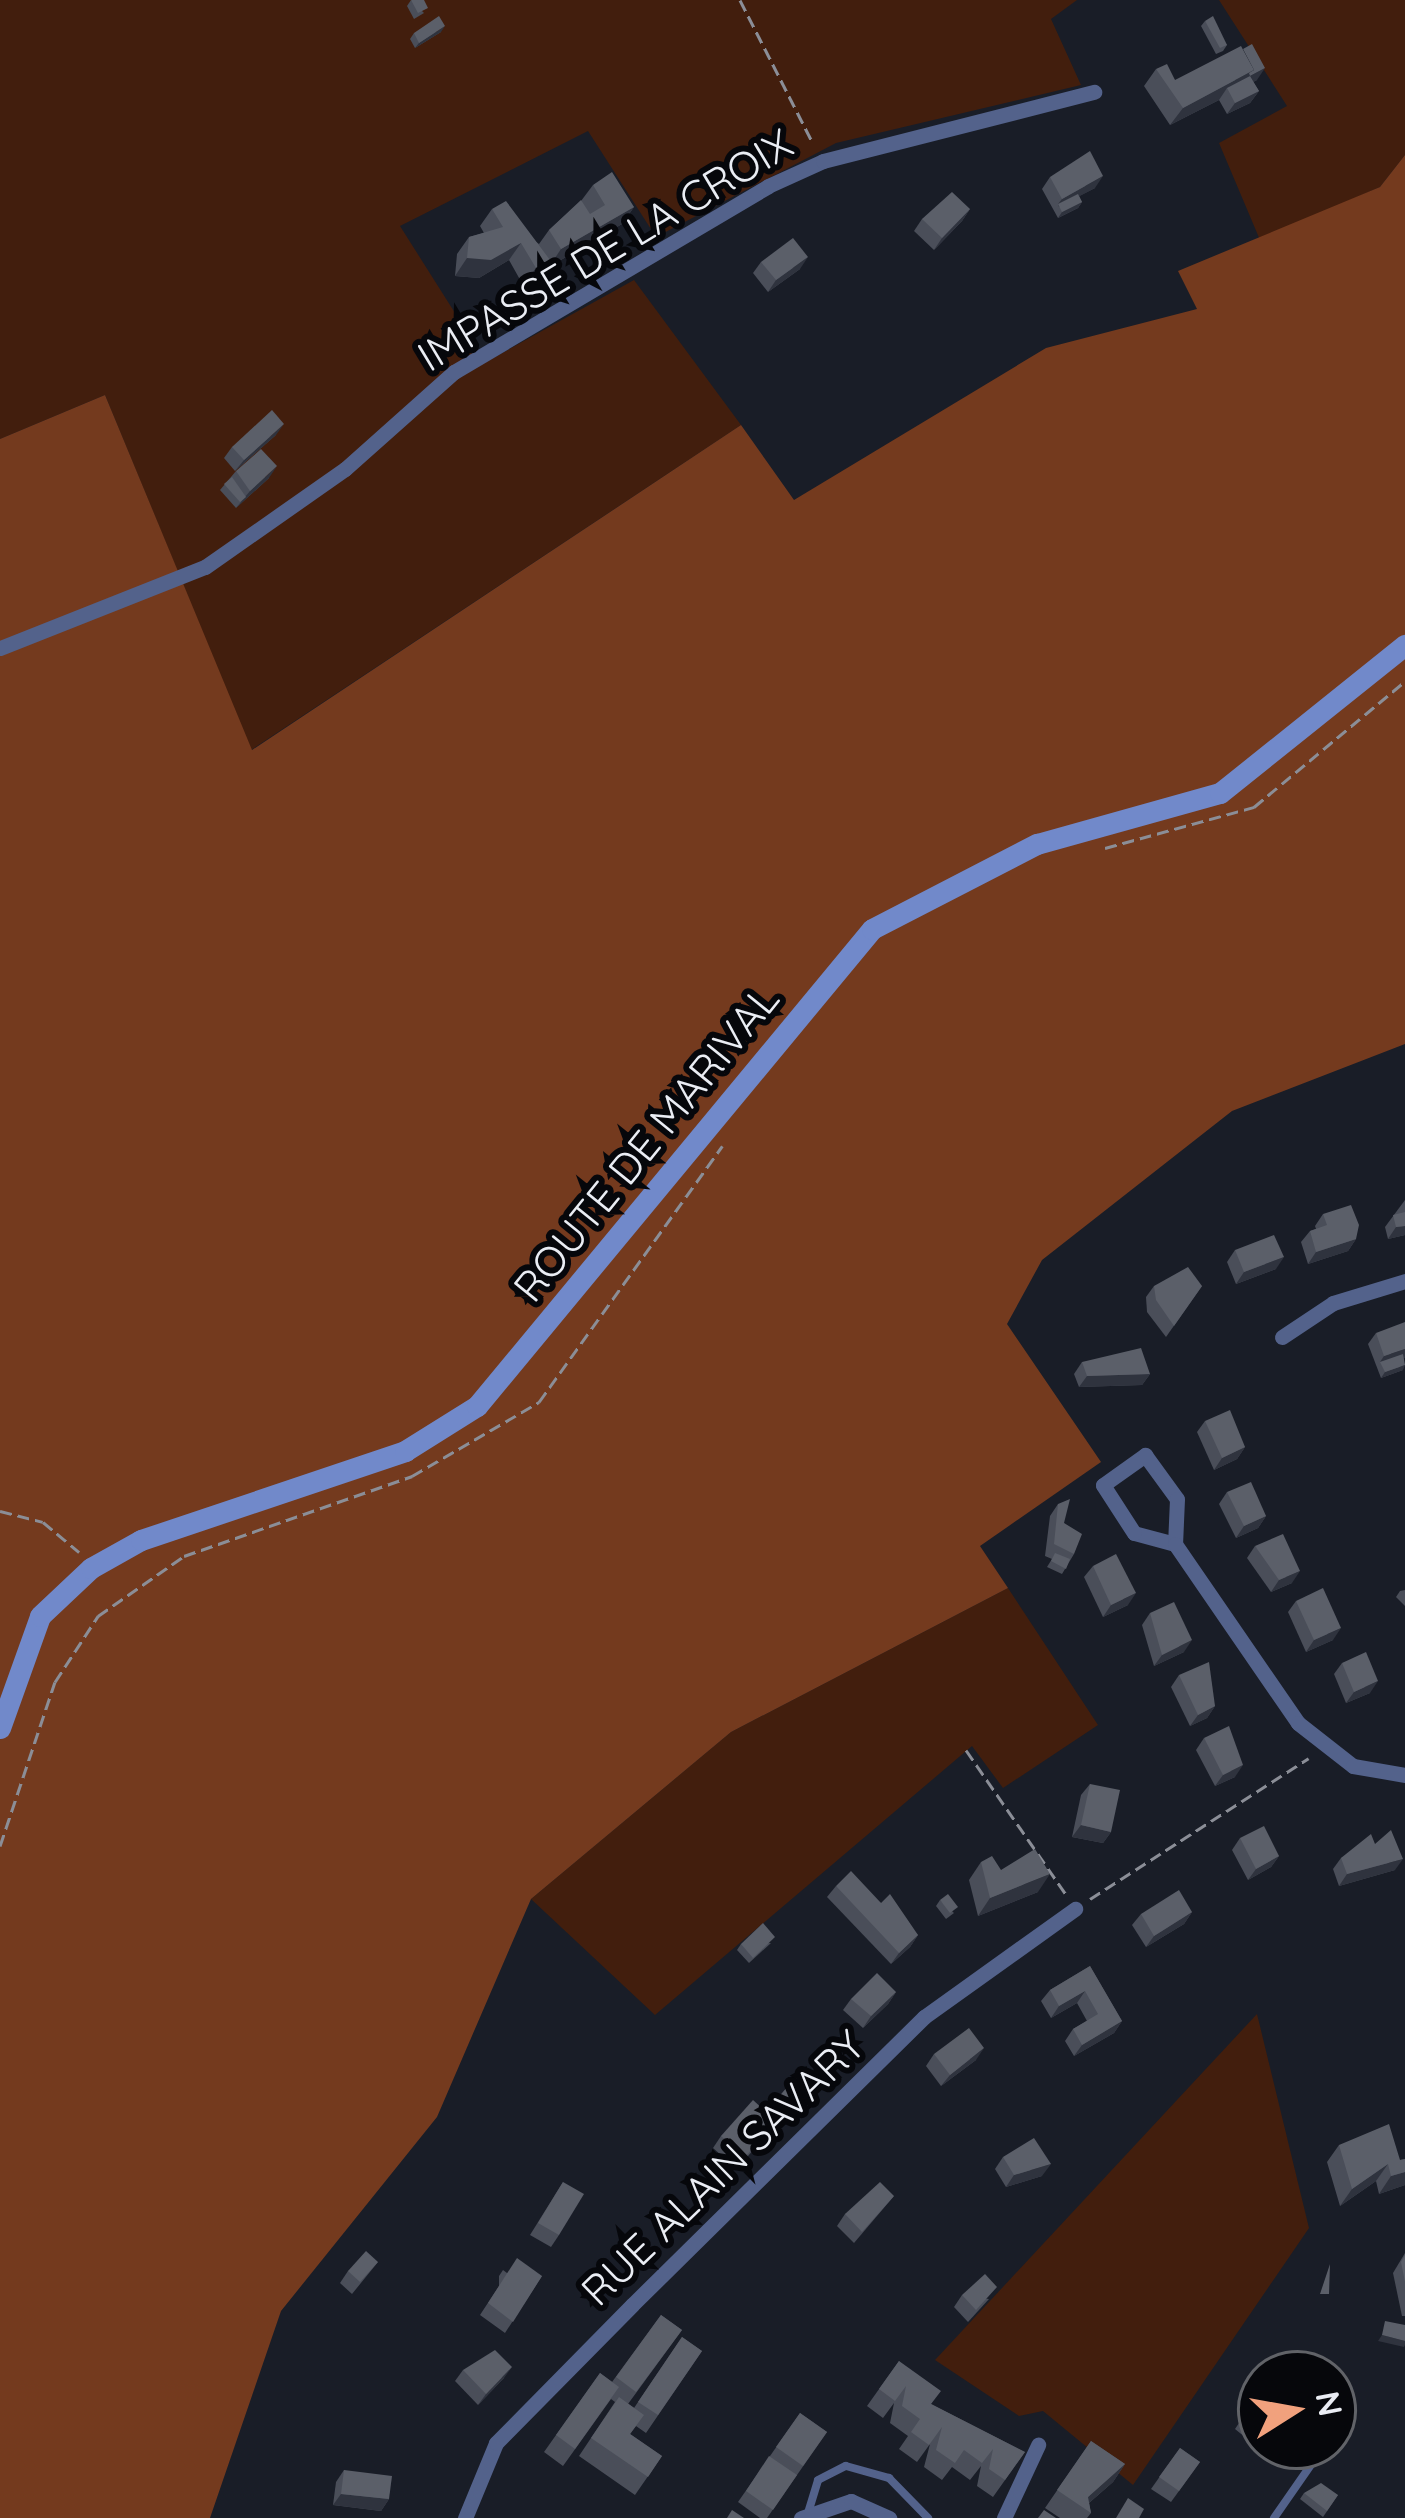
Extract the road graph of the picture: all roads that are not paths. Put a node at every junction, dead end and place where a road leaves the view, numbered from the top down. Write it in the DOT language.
graph roads {
  1 [pos="1094,92"];
  2 [pos="1405,645"];
  3 [pos="0,648"];
  4 [pos="1405,1281"];
  5 [pos="1282,1337"];
  6 [pos="1175,1544"];
  7 [pos="0,1728"];
  8 [pos="1405,1775"];
  9 [pos="1076,1909"];
  10 [pos="1038,2445"];
  11 [pos="1307,2470"];
  12 [pos="804,2515"];
  13 [pos="465,2518"];
  14 [pos="889,2518"];
  15 [pos="928,2518"];
  16 [pos="1004,2518"];
  17 [pos="1274,2518"];
  1 -- 3 [label="street, IMPASSE DE LA CROIX"];
  2 -- 7 [label="main road, ROUTE DE MARIVAL"];
  4 -- 5 [label="street"];
  6 -- 6 [label="street"];
  6 -- 8 [label="street"];
  9 -- 13 [label="street, RUE ALAIN SAVARY"];
  10 -- 16 [label="street"];
  11 -- 17 [label="lane"];
  12 -- 14 [label="street"];
  12 -- 15 [label="lane"];
}
